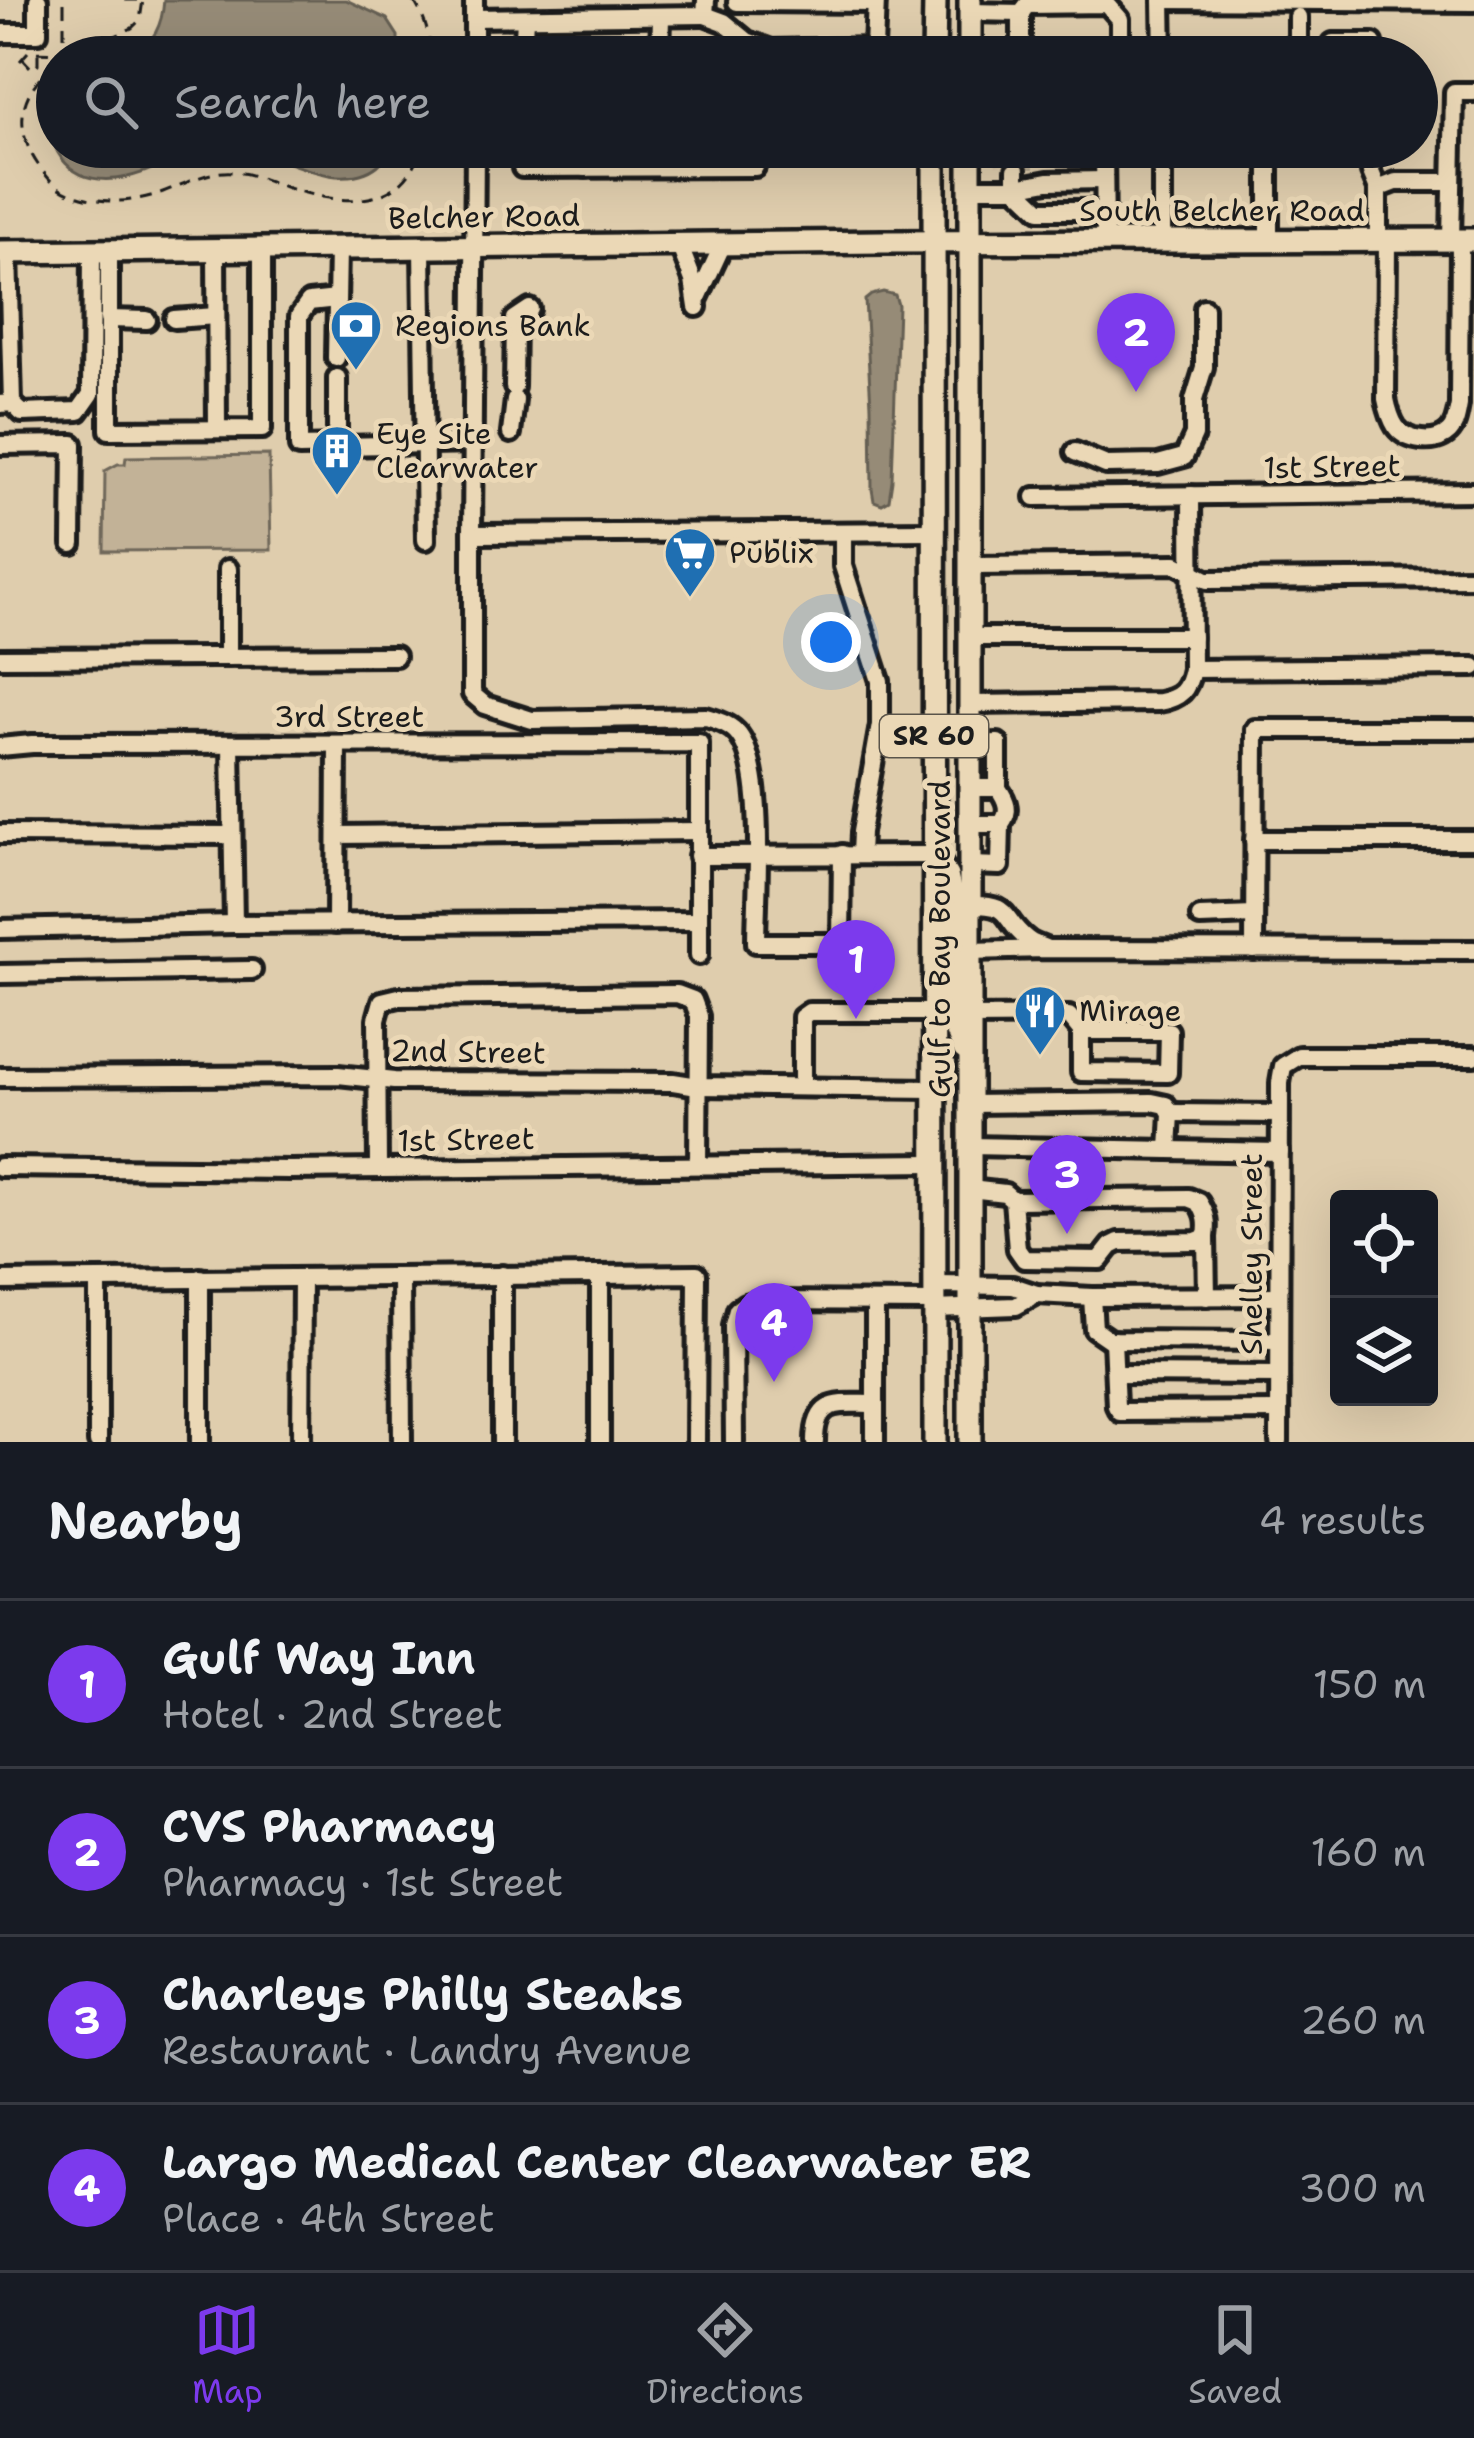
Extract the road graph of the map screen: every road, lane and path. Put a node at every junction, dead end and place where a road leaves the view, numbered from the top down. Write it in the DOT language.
graph roads {
  1 [pos="38,0"];
  2 [pos="64,0"];
  3 [pos="125,0"];
  4 [pos="143,0"];
  5 [pos="413,0"];
  6 [pos="934,0"];
  7 [pos="1162,0"];
  8 [pos="737,1"];
  9 [pos="1375,1"];
  10 [pos="830,2"];
  11 [pos="875,2"];
  12 [pos="1474,2"];
  13 [pos="970,6"];
  14 [pos="1025,6"];
  15 [pos="705,8"];
  16 [pos="474,9"];
  17 [pos="661,16"];
  18 [pos="1298,17"];
  19 [pos="525,18"];
  20 [pos="724,22"];
  21 [pos="0,33"];
  22 [pos="65,36"];
  23 [pos="113,36"];
  24 [pos="429,36"];
  25 [pos="524,36"];
  26 [pos="661,36"];
  27 [pos="741,36"];
  28 [pos="874,36"];
  29 [pos="934,36"];
  30 [pos="1023,36"];
  31 [pos="1120,36"];
  32 [pos="1162,36"];
  33 [pos="1298,36"];
  34 [pos="36,52"];
  35 [pos="36,66"];
  36 [pos="36,83"];
  37 [pos="1474,92"];
  38 [pos="36,162"];
  39 [pos="40,168"];
  40 [pos="412,168"];
  41 [pos="475,168"];
  42 [pos="522,168"];
  43 [pos="534,168"];
  44 [pos="586,168"];
  45 [pos="934,168"];
  46 [pos="970,168"];
  47 [pos="1104,168"];
  48 [pos="1162,168"];
  49 [pos="1269,168"];
  50 [pos="1371,168"];
  51 [pos="1015,175"];
  52 [pos="1104,180"];
  53 [pos="1452,182"];
  54 [pos="970,187"];
  55 [pos="1378,189"];
  56 [pos="1105,210"];
  57 [pos="1383,240"];
  58 [pos="1462,240"];
  59 [pos="1270,241"];
  60 [pos="1105,242"];
  61 [pos="1162,242"];
  62 [pos="934,243"];
  63 [pos="970,243"];
  64 [pos="679,244"];
  65 [pos="724,244"];
  66 [pos="422,248"];
  67 [pos="476,248"];
  68 [pos="338,249"];
  69 [pos="100,250"];
  70 [pos="216,250"];
  71 [pos="262,250"];
  72 [pos="4,252"];
  73 [pos="337,299"];
  74 [pos="1204,308"];
  75 [pos="530,309"];
  76 [pos="216,316"];
  77 [pos="108,320"];
  78 [pos="147,320"];
  79 [pos="174,320"];
  80 [pos="336,358"];
  81 [pos="337,378"];
  82 [pos="6,404"];
  83 [pos="217,429"];
  84 [pos="511,433"];
  85 [pos="473,443"];
  86 [pos="425,444"];
  87 [pos="0,445"];
  88 [pos="337,447"];
  89 [pos="1076,452"];
  90 [pos="1474,492"];
  91 [pos="1190,495"];
  92 [pos="1035,497"];
  93 [pos="933,531"];
  94 [pos="843,532"];
  95 [pos="472,535"];
  96 [pos="426,540"];
  97 [pos="72,544"];
  98 [pos="970,566"];
  99 [pos="228,569"];
  100 [pos="1191,572"];
  101 [pos="1474,578"];
  102 [pos="970,637"];
  103 [pos="1192,637"];
  104 [pos="395,656"];
  105 [pos="228,657"];
  106 [pos="0,658"];
  107 [pos="1474,667"];
  108 [pos="1192,669"];
  109 [pos="970,704"];
  110 [pos="1474,729"];
  111 [pos="231,744"];
  112 [pos="337,744"];
  113 [pos="970,744"];
  114 [pos="0,747"];
  115 [pos="970,788"];
  116 [pos="998,788"];
  117 [pos="970,824"];
  118 [pos="1001,824"];
  119 [pos="698,832"];
  120 [pos="0,834"];
  121 [pos="231,835"];
  122 [pos="338,835"];
  123 [pos="1255,840"];
  124 [pos="1474,840"];
  125 [pos="851,854"];
  126 [pos="934,855"];
  127 [pos="698,856"];
  128 [pos="756,856"];
  129 [pos="970,865"];
  130 [pos="970,905"];
  131 [pos="1254,915"];
  132 [pos="1200,917"];
  133 [pos="699,922"];
  134 [pos="234,924"];
  135 [pos="336,924"];
  136 [pos="0,928"];
  137 [pos="1046,949"];
  138 [pos="1254,950"];
  139 [pos="1474,950"];
  140 [pos="969,951"];
  141 [pos="699,956"];
  142 [pos="252,970"];
  143 [pos="0,974"];
  144 [pos="934,1012"];
  145 [pos="969,1017"];
  146 [pos="1081,1031"];
  147 [pos="1474,1056"];
  148 [pos="970,1066"];
  149 [pos="0,1077"];
  150 [pos="378,1077"];
  151 [pos="698,1085"];
  152 [pos="802,1086"];
  153 [pos="934,1089"];
  154 [pos="970,1104"];
  155 [pos="1171,1113"];
  156 [pos="1279,1114"];
  157 [pos="970,1146"];
  158 [pos="1169,1150"];
  159 [pos="1280,1152"];
  160 [pos="933,1163"];
  161 [pos="698,1165"];
  162 [pos="0,1167"];
  163 [pos="378,1168"];
  164 [pos="970,1190"];
  165 [pos="1012,1200"];
  166 [pos="1206,1238"];
  167 [pos="502,1275"];
  168 [pos="600,1275"];
  169 [pos="401,1277"];
  170 [pos="200,1278"];
  171 [pos="302,1278"];
  172 [pos="98,1280"];
  173 [pos="0,1281"];
  174 [pos="970,1296"];
  175 [pos="1279,1296"];
  176 [pos="1092,1297"];
  177 [pos="1207,1297"];
  178 [pos="934,1299"];
  179 [pos="874,1302"];
  180 [pos="1114,1340"];
  181 [pos="1279,1341"];
  182 [pos="1114,1374"];
  183 [pos="1279,1375"];
  184 [pos="874,1404"];
  185 [pos="1279,1411"];
  186 [pos="98,1442"];
  187 [pos="200,1442"];
  188 [pos="301,1442"];
  189 [pos="401,1442"];
  190 [pos="502,1442"];
  191 [pos="600,1442"];
  192 [pos="696,1442"];
  193 [pos="734,1442"];
  194 [pos="815,1442"];
  195 [pos="875,1442"];
  196 [pos="934,1442"];
  197 [pos="970,1442"];
  198 [pos="1279,1442"];
  1 -- 21 [label="street"];
  2 -- 22 [label="path"];
  3 -- 4 [label="path"];
  4 -- 23 [label="path"];
  5 -- 24 [label="path"];
  6 -- 29 [label="main road"];
  7 -- 9 [label="street"];
  7 -- 32 [label="street"];
  8 -- 10 [label="street"];
  8 -- 20 [label="street"];
  9 -- 12 [label="street"];
  10 -- 11 [label="street"];
  11 -- 28 [label="street"];
  13 -- 14 [label="street"];
  14 -- 30 [label="street"];
  14 -- 31 [label="street"];
  15 -- 17 [label="street"];
  15 -- 20 [label="street"];
  16 -- 19 [label="street"];
  17 -- 19 [label="street"];
  17 -- 26 [label="street"];
  18 -- 33 [label="street"];
  19 -- 25 [label="street"];
  20 -- 27 [label="street"];
  34 -- 35 [label="path"];
  36 -- 38 [label="path"];
  37 -- 53 [label="street"];
  39 -- 40 [label="path"];
  41 -- 67 [label="street"];
  42 -- 43 [label="street"];
  43 -- 44 [label="street"];
  45 -- 62 [label="main road, Gulf to Bay Boulevard / SR 60"];
  46 -- 54 [label="main road, Gulf to Bay Boulevard / SR 60"];
  47 -- 52 [label="street"];
  48 -- 61 [label="street"];
  49 -- 59 [label="street"];
  50 -- 55 [label="street"];
  51 -- 52 [label="street"];
  51 -- 54 [label="street"];
  51 -- 56 [label="street"];
  52 -- 56 [label="street"];
  53 -- 55 [label="street"];
  53 -- 58 [label="street"];
  54 -- 63 [label="main road, Gulf to Bay Boulevard / SR 60"];
  55 -- 57 [label="street"];
  56 -- 60 [label="street"];
  57 -- 58 [label="main road, South Belcher Road"];
  57 -- 58 [label="street"];
  57 -- 59 [label="main road, South Belcher Road"];
  59 -- 61 [label="main road, South Belcher Road"];
  60 -- 61 [label="main road, South Belcher Road"];
  60 -- 63 [label="main road, South Belcher Road"];
  62 -- 63 [label="main road, Belcher Road"];
  62 -- 65 [label="main road, Belcher Road"];
  62 -- 93 [label="main road, Gulf to Bay Boulevard / SR 60"];
  63 -- 98 [label="main road, Gulf to Bay Boulevard / SR 60"];
  64 -- 65 [label="main road, Belcher Road"];
  64 -- 65 [label="street"];
  64 -- 67 [label="main road, Belcher Road"];
  66 -- 67 [label="main road, Belcher Road"];
  66 -- 68 [label="main road, Belcher Road"];
  66 -- 86 [label="street"];
  67 -- 85 [label="street"];
  68 -- 71 [label="main road, Belcher Road"];
  68 -- 73 [label="street"];
  69 -- 70 [label="main road, Belcher Road"];
  69 -- 72 [label="main road, Belcher Road"];
  69 -- 77 [label="street"];
  69 -- 82 [label="street"];
  70 -- 71 [label="main road, Belcher Road"];
  70 -- 76 [label="street"];
  71 -- 83 [label="street"];
  72 -- 82 [label="street"];
  73 -- 80 [label="street"];
  73 -- 88 [label="street"];
  74 -- 89 [label="street"];
  75 -- 84 [label="street"];
  76 -- 79 [label="street"];
  76 -- 83 [label="street"];
  77 -- 78 [label="street"];
  77 -- 83 [label="street"];
  81 -- 88 [label="street"];
  85 -- 86 [label="street"];
  85 -- 95 [label="street"];
  86 -- 88 [label="street"];
  86 -- 96 [label="street"];
  87 -- 97 [label="street"];
  90 -- 91 [label="street, 1st Street"];
  91 -- 92 [label="street, 1st Street"];
  91 -- 100 [label="street"];
  93 -- 94 [label="street"];
  93 -- 126 [label="main road, Gulf to Bay Boulevard / SR 60"];
  94 -- 95 [label="street"];
  94 -- 125 [label="street"];
  95 -- 128 [label="street"];
  98 -- 100 [label="street"];
  98 -- 102 [label="main road, Gulf to Bay Boulevard / SR 60"];
  99 -- 105 [label="street"];
  100 -- 101 [label="street"];
  100 -- 103 [label="street"];
  102 -- 103 [label="street"];
  102 -- 109 [label="main road, Gulf to Bay Boulevard / SR 60"];
  103 -- 108 [label="street"];
  104 -- 105 [label="street"];
  105 -- 106 [label="street"];
  107 -- 108 [label="street"];
  108 -- 109 [label="street"];
  109 -- 113 [label="main road, Gulf to Bay Boulevard / SR 60"];
  110 -- 123 [label="street"];
  111 -- 112 [label="street, 3rd Street"];
  111 -- 114 [label="street, 3rd Street"];
  111 -- 121 [label="street"];
  112 -- 119 [label="street, 3rd Street"];
  112 -- 122 [label="street"];
  113 -- 115 [label="main road, Gulf to Bay Boulevard / SR 60"];
  113 -- 116 [label="street"];
  115 -- 116 [label="street"];
  115 -- 117 [label="main road, Gulf to Bay Boulevard / SR 60"];
  116 -- 118 [label="street"];
  117 -- 118 [label="street"];
  117 -- 129 [label="main road, Gulf to Bay Boulevard / SR 60"];
  118 -- 129 [label="street"];
  119 -- 122 [label="street"];
  119 -- 127 [label="street"];
  120 -- 121 [label="street"];
  121 -- 134 [label="street"];
  122 -- 135 [label="street"];
  123 -- 124 [label="street"];
  123 -- 131 [label="street"];
  125 -- 126 [label="street"];
  125 -- 128 [label="street"];
  125 -- 128 [label="street"];
  126 -- 144 [label="main road, Gulf to Bay Boulevard / SR 60"];
  126 -- 148 [label="main road"];
  127 -- 128 [label="street"];
  127 -- 133 [label="street"];
  129 -- 130 [label="main road, Gulf to Bay Boulevard / SR 60"];
  130 -- 137 [label="street"];
  130 -- 140 [label="main road, Gulf to Bay Boulevard / SR 60"];
  131 -- 132 [label="street"];
  131 -- 138 [label="street"];
  133 -- 135 [label="street"];
  133 -- 141 [label="street"];
  134 -- 135 [label="street"];
  134 -- 136 [label="street"];
  137 -- 138 [label="street"];
  137 -- 140 [label="street"];
  138 -- 139 [label="street"];
  140 -- 145 [label="main road, Gulf to Bay Boulevard / SR 60"];
  142 -- 143 [label="street"];
  144 -- 152 [label="street"];
  144 -- 153 [label="main road, Gulf to Bay Boulevard / SR 60"];
  145 -- 146 [label="street"];
  145 -- 148 [label="main road, Gulf to Bay Boulevard / SR 60"];
  146 -- 146 [label="street"];
  147 -- 156 [label="street, Shelley Street"];
  148 -- 154 [label="main road, Gulf to Bay Boulevard / SR 60"];
  149 -- 150 [label="street, 2nd Street"];
  150 -- 151 [label="street, 2nd Street"];
  150 -- 151 [label="street"];
  150 -- 163 [label="street"];
  151 -- 152 [label="street, 2nd Street"];
  151 -- 161 [label="street"];
  152 -- 153 [label="street, 2nd Street"];
  153 -- 160 [label="main road, Gulf to Bay Boulevard / SR 60"];
  154 -- 155 [label="street"];
  154 -- 157 [label="main road, Gulf to Bay Boulevard / SR 60"];
  155 -- 156 [label="street"];
  155 -- 158 [label="street"];
  156 -- 159 [label="street, Shelley Street"];
  157 -- 158 [label="street"];
  157 -- 164 [label="main road, Gulf to Bay Boulevard / SR 60"];
  158 -- 159 [label="street"];
  159 -- 175 [label="street, Shelley Street"];
  160 -- 161 [label="street, 1st Street"];
  160 -- 178 [label="main road, Gulf to Bay Boulevard / SR 60"];
  161 -- 163 [label="street, 1st Street"];
  162 -- 163 [label="street, 1st Street"];
  164 -- 165 [label="street"];
  164 -- 174 [label="main road, Gulf to Bay Boulevard / SR 60"];
  165 -- 166 [label="street"];
  165 -- 166 [label="street"];
  166 -- 177 [label="street"];
  167 -- 168 [label="street"];
  167 -- 169 [label="street"];
  167 -- 190 [label="street"];
  168 -- 191 [label="street"];
  168 -- 192 [label="street"];
  169 -- 171 [label="street"];
  169 -- 189 [label="street"];
  170 -- 171 [label="street"];
  170 -- 172 [label="street"];
  170 -- 187 [label="street"];
  171 -- 188 [label="street"];
  172 -- 173 [label="street"];
  172 -- 186 [label="street"];
  174 -- 176 [label="street"];
  174 -- 178 [label="street"];
  174 -- 197 [label="main road, Gulf to Bay Boulevard / SR 60"];
  175 -- 177 [label="street"];
  175 -- 181 [label="street, Shelley Street"];
  176 -- 177 [label="street"];
  176 -- 180 [label="street"];
  178 -- 179 [label="street"];
  178 -- 196 [label="main road, Gulf to Bay Boulevard / SR 60"];
  179 -- 184 [label="street"];
  179 -- 193 [label="street"];
  180 -- 181 [label="street"];
  180 -- 182 [label="street"];
  181 -- 183 [label="street, Shelley Street"];
  182 -- 183 [label="street"];
  182 -- 185 [label="street"];
  183 -- 185 [label="street, Shelley Street"];
  184 -- 194 [label="street"];
  184 -- 195 [label="street"];
  185 -- 198 [label="street, Shelley Street"];
}
